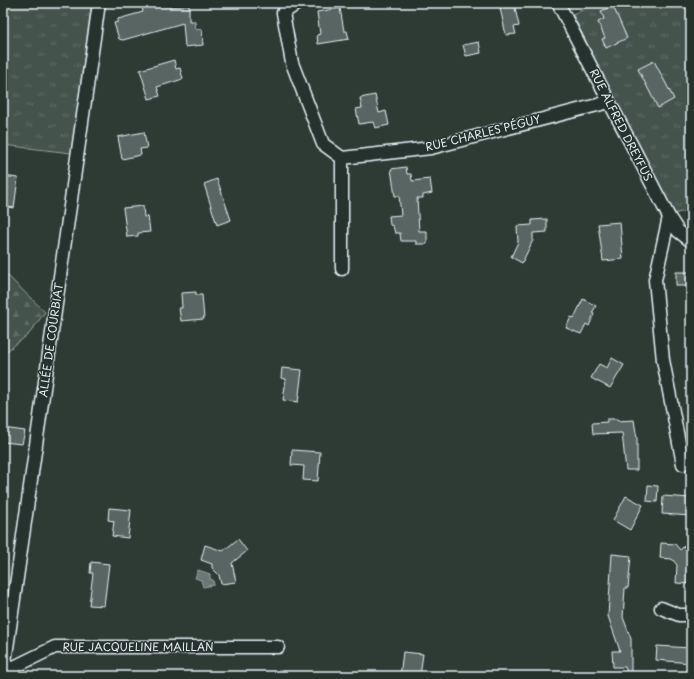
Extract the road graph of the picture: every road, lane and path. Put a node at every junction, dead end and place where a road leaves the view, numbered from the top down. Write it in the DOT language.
graph roads {
  1 [pos="99,3"];
  2 [pos="298,3"];
  3 [pos="558,3"];
  4 [pos="609,102"];
  5 [pos="342,158"];
  6 [pos="669,217"];
  7 [pos="691,241"];
  8 [pos="342,268"];
  9 [pos="683,464"];
  10 [pos="661,608"];
  11 [pos="691,615"];
  12 [pos="278,647"];
  13 [pos="4,674"];
  1 -- 13 [label="street, ALLÉE DE COURBIAT"];
  2 -- 5 [label="street"];
  3 -- 4 [label="street, RUE ALFRED DREYFUS"];
  4 -- 5 [label="street, RUE CHARLES PÉGUY"];
  4 -- 6 [label="street, RUE ALFRED DREYFUS"];
  5 -- 8 [label="street"];
  6 -- 7 [label="street, RUE ALFRED DREYFUS"];
  6 -- 9 [label="street"];
  10 -- 11 [label="street"];
  12 -- 13 [label="street, RUE JACQUELINE MAILLAN"];
}
